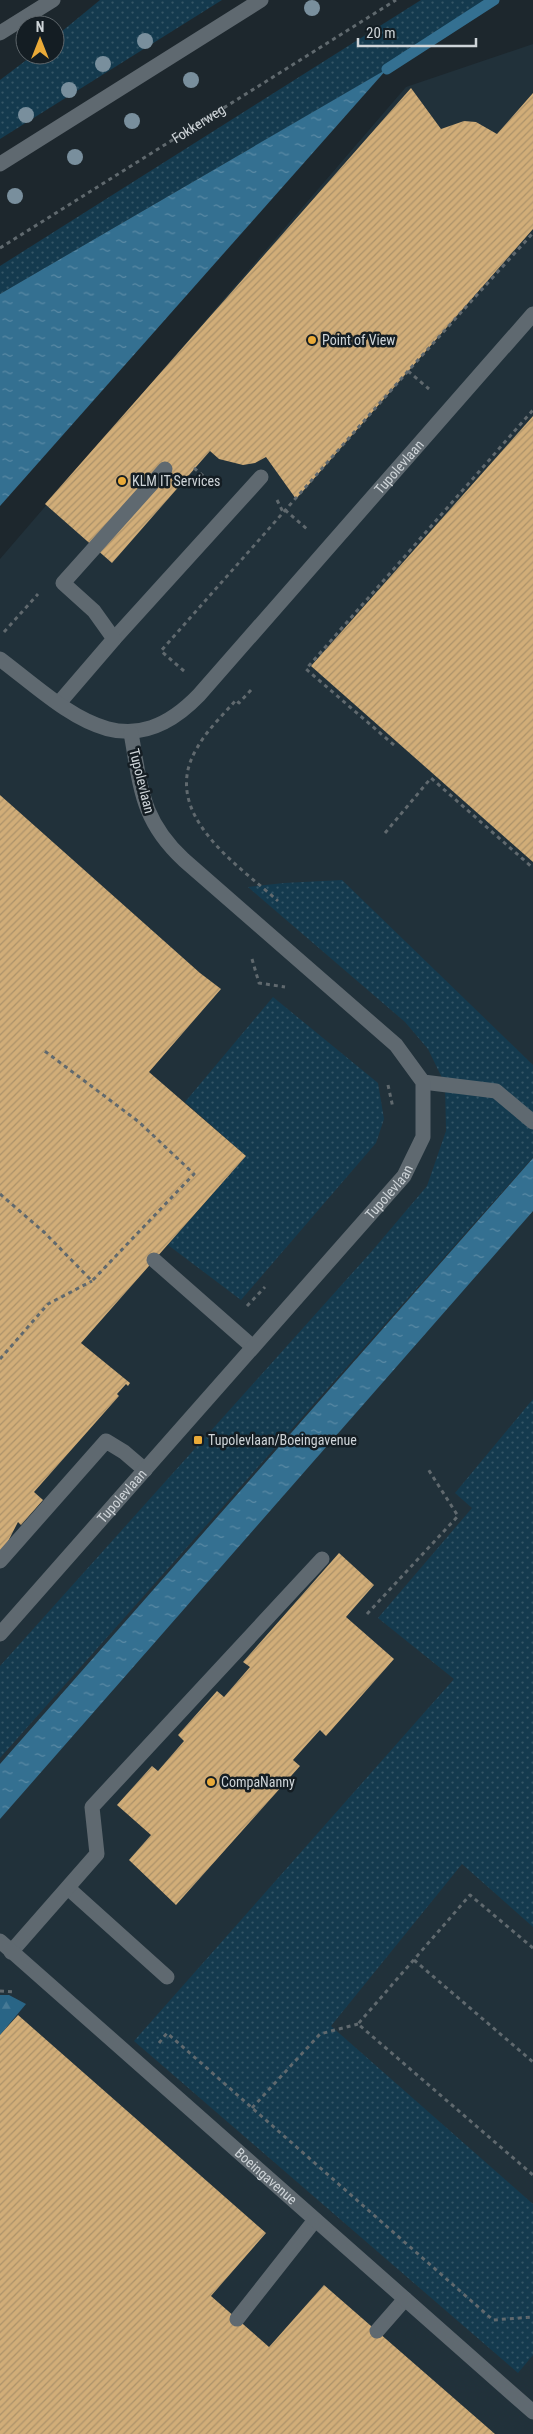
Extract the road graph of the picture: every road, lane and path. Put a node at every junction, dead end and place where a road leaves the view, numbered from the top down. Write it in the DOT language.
graph roads {
  1 [pos="53,0"];
  2 [pos="261,0"];
  3 [pos="396,0"];
  4 [pos="0,33"];
  5 [pos="0,164"];
  6 [pos="533,233"];
  7 [pos="0,248"];
  8 [pos="533,314"];
  9 [pos="408,371"];
  10 [pos="422,383"];
  11 [pos="533,410"];
  12 [pos="165,469"];
  13 [pos="261,477"];
  14 [pos="285,510"];
  15 [pos="299,522"];
  16 [pos="63,583"];
  17 [pos="0,637"];
  18 [pos="114,639"];
  19 [pos="0,659"];
  20 [pos="176,664"];
  21 [pos="251,690"];
  22 [pos="59,703"];
  23 [pos="131,733"];
  24 [pos="394,745"];
  25 [pos="385,833"];
  26 [pos="533,868"];
  27 [pos="259,924"];
  28 [pos="290,988"];
  29 [pos="42,1049"];
  30 [pos="387,1080"];
  31 [pos="423,1082"];
  32 [pos="394,1116"];
  33 [pos="533,1122"];
  34 [pos="0,1194"];
  35 [pos="154,1260"];
  36 [pos="92,1281"];
  37 [pos="268,1284"];
  38 [pos="229,1326"];
  39 [pos="253,1347"];
  40 [pos="0,1359"];
  41 [pos="428,1469"];
  42 [pos="145,1470"];
  43 [pos="322,1559"];
  44 [pos="0,1561"];
  45 [pos="367,1614"];
  46 [pos="0,1634"];
  47 [pos="68,1888"];
  48 [pos="0,1941"];
  49 [pos="533,1948"];
  50 [pos="11,1952"];
  51 [pos="414,1960"];
  52 [pos="167,1977"];
  53 [pos="358,2024"];
  54 [pos="533,2062"];
  55 [pos="252,2108"];
  56 [pos="533,2175"];
  57 [pos="315,2220"];
  58 [pos="405,2299"];
  59 [pos="237,2319"];
  60 [pos="377,2331"];
  61 [pos="531,2408"];
  1 -- 4 [label="street"];
  2 -- 5 [label="street"];
  3 -- 7 [label="path, Fokkerweg"];
  6 -- 9 [label="path"];
  8 -- 23 [label="street, Tupolevlaan"];
  9 -- 10 [label="path"];
  9 -- 14 [label="path"];
  11 -- 24 [label="path"];
  12 -- 16 [label="street"];
  13 -- 18 [label="street"];
  14 -- 15 [label="path"];
  14 -- 20 [label="path"];
  16 -- 17 [label="path"];
  16 -- 18 [label="street"];
  18 -- 22 [label="street"];
  19 -- 22 [label="street, Tupolevlaan"];
  21 -- 27 [label="path"];
  22 -- 23 [label="street, Tupolevlaan"];
  23 -- 27 [label="street, Tupolevlaan"];
  25 -- 26 [label="path"];
  27 -- 28 [label="path"];
  27 -- 31 [label="street, Tupolevlaan"];
  29 -- 36 [label="path"];
  30 -- 32 [label="path"];
  31 -- 33 [label="street"];
  31 -- 39 [label="street, Tupolevlaan"];
  34 -- 36 [label="path"];
  35 -- 38 [label="street"];
  36 -- 40 [label="path"];
  37 -- 38 [label="path"];
  38 -- 39 [label="street"];
  39 -- 42 [label="street, Tupolevlaan"];
  41 -- 45 [label="path"];
  42 -- 44 [label="street"];
  42 -- 46 [label="street, Tupolevlaan"];
  43 -- 47 [label="street"];
  47 -- 50 [label="street"];
  47 -- 52 [label="street"];
  48 -- 50 [label="street, Boeingavenue"];
  49 -- 51 [label="path"];
  50 -- 57 [label="street, Boeingavenue"];
  51 -- 53 [label="path"];
  51 -- 54 [label="path"];
  53 -- 55 [label="path"];
  53 -- 56 [label="path"];
  57 -- 58 [label="street, Boeingavenue"];
  57 -- 59 [label="street"];
  58 -- 60 [label="street"];
  58 -- 61 [label="street, Boeingavenue"];
}
